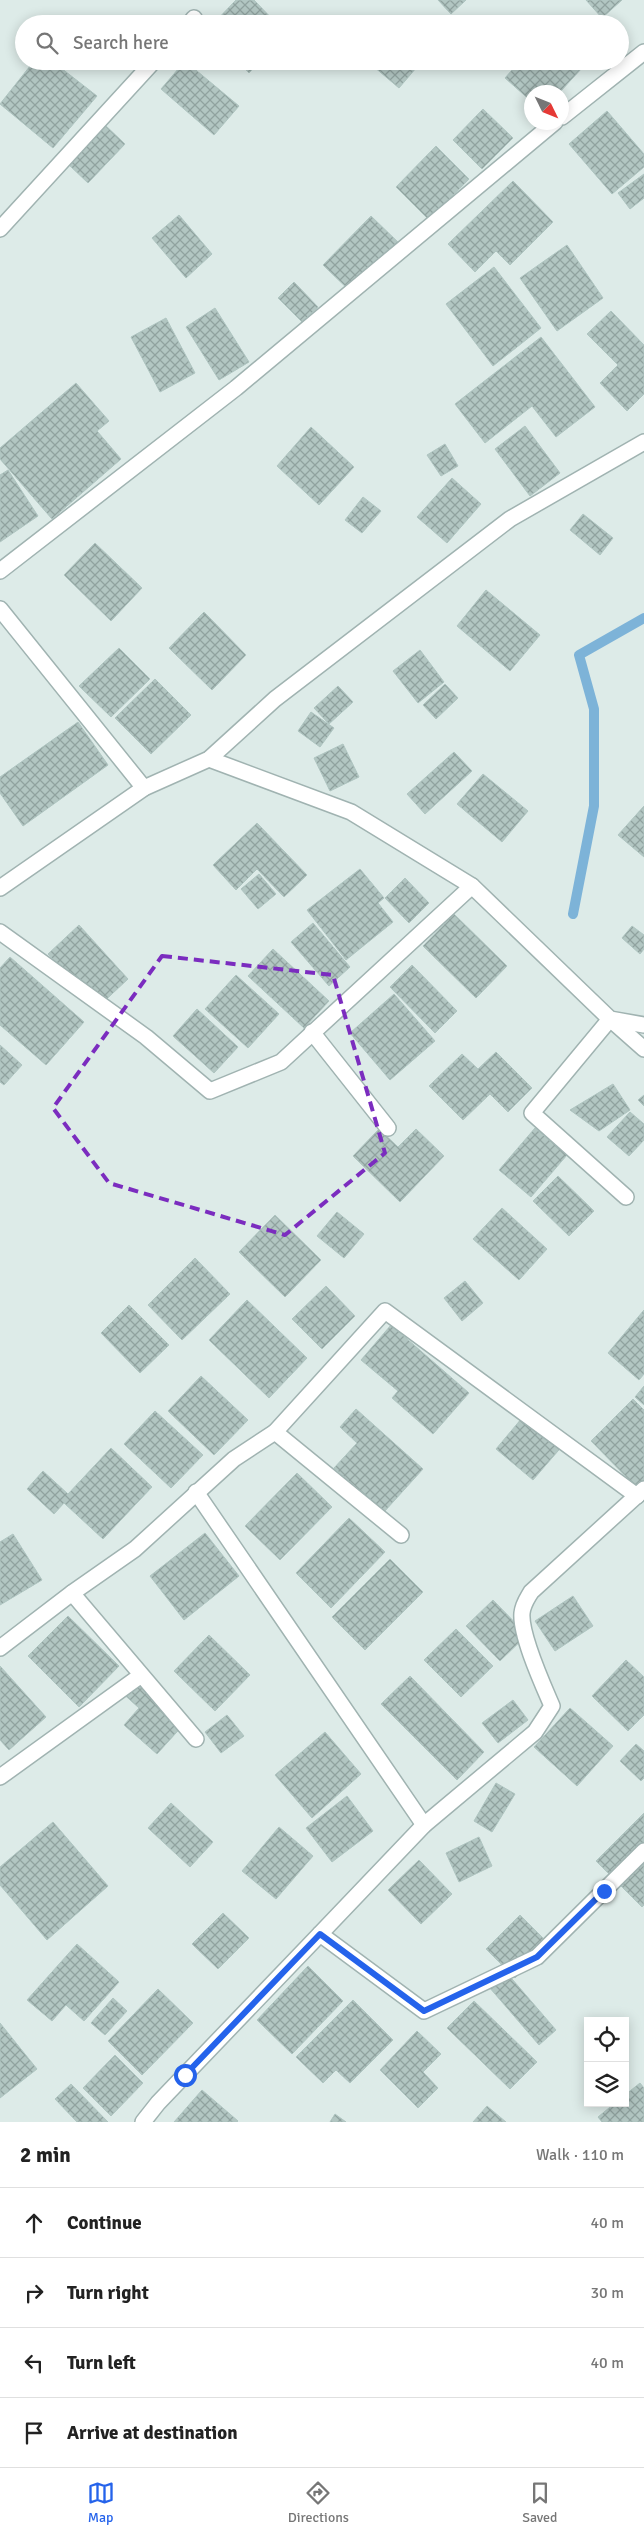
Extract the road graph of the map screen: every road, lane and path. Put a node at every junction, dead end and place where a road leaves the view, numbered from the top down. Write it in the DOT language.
graph roads {
  1 [pos="644,52"];
  2 [pos="629,64"];
  3 [pos="146,70"];
  4 [pos="621,70"];
  5 [pos="569,111"];
  6 [pos="544,130"];
  7 [pos="0,229"];
  8 [pos="644,442"];
  9 [pos="0,571"];
  10 [pos="0,608"];
  11 [pos="210,759"];
  12 [pos="144,788"];
  13 [pos="472,886"];
  14 [pos="0,888"];
  15 [pos="0,932"];
  16 [pos="610,1019"];
  17 [pos="644,1025"];
  18 [pos="312,1032"];
  19 [pos="644,1049"];
  20 [pos="388,1128"];
  21 [pos="626,1197"];
  22 [pos="275,1432"];
  23 [pos="196,1492"];
  24 [pos="640,1493"];
  25 [pos="401,1535"];
  26 [pos="72,1593"];
  27 [pos="0,1648"];
  28 [pos="140,1676"];
  29 [pos="196,1739"];
  30 [pos="0,1777"];
  31 [pos="424,1825"];
  32 [pos="644,1852"];
  33 [pos="320,1934"];
  34 [pos="143,2122"];
  1 -- 2 [label="street"];
  3 -- 7 [label="street"];
  4 -- 5 [label="street"];
  6 -- 9 [label="street"];
  8 -- 11 [label="street"];
  10 -- 12 [label="street"];
  11 -- 12 [label="street"];
  11 -- 13 [label="street"];
  12 -- 14 [label="street"];
  13 -- 16 [label="street"];
  13 -- 18 [label="street"];
  15 -- 18 [label="street"];
  16 -- 17 [label="street"];
  16 -- 19 [label="street"];
  16 -- 21 [label="street"];
  18 -- 20 [label="street"];
  22 -- 23 [label="street"];
  22 -- 24 [label="street"];
  22 -- 25 [label="street"];
  23 -- 26 [label="street"];
  23 -- 31 [label="street"];
  24 -- 31 [label="street"];
  26 -- 27 [label="street"];
  26 -- 28 [label="street"];
  28 -- 29 [label="street"];
  28 -- 30 [label="street"];
  31 -- 33 [label="street"];
  32 -- 33 [label="street"];
  33 -- 34 [label="street"];
}
